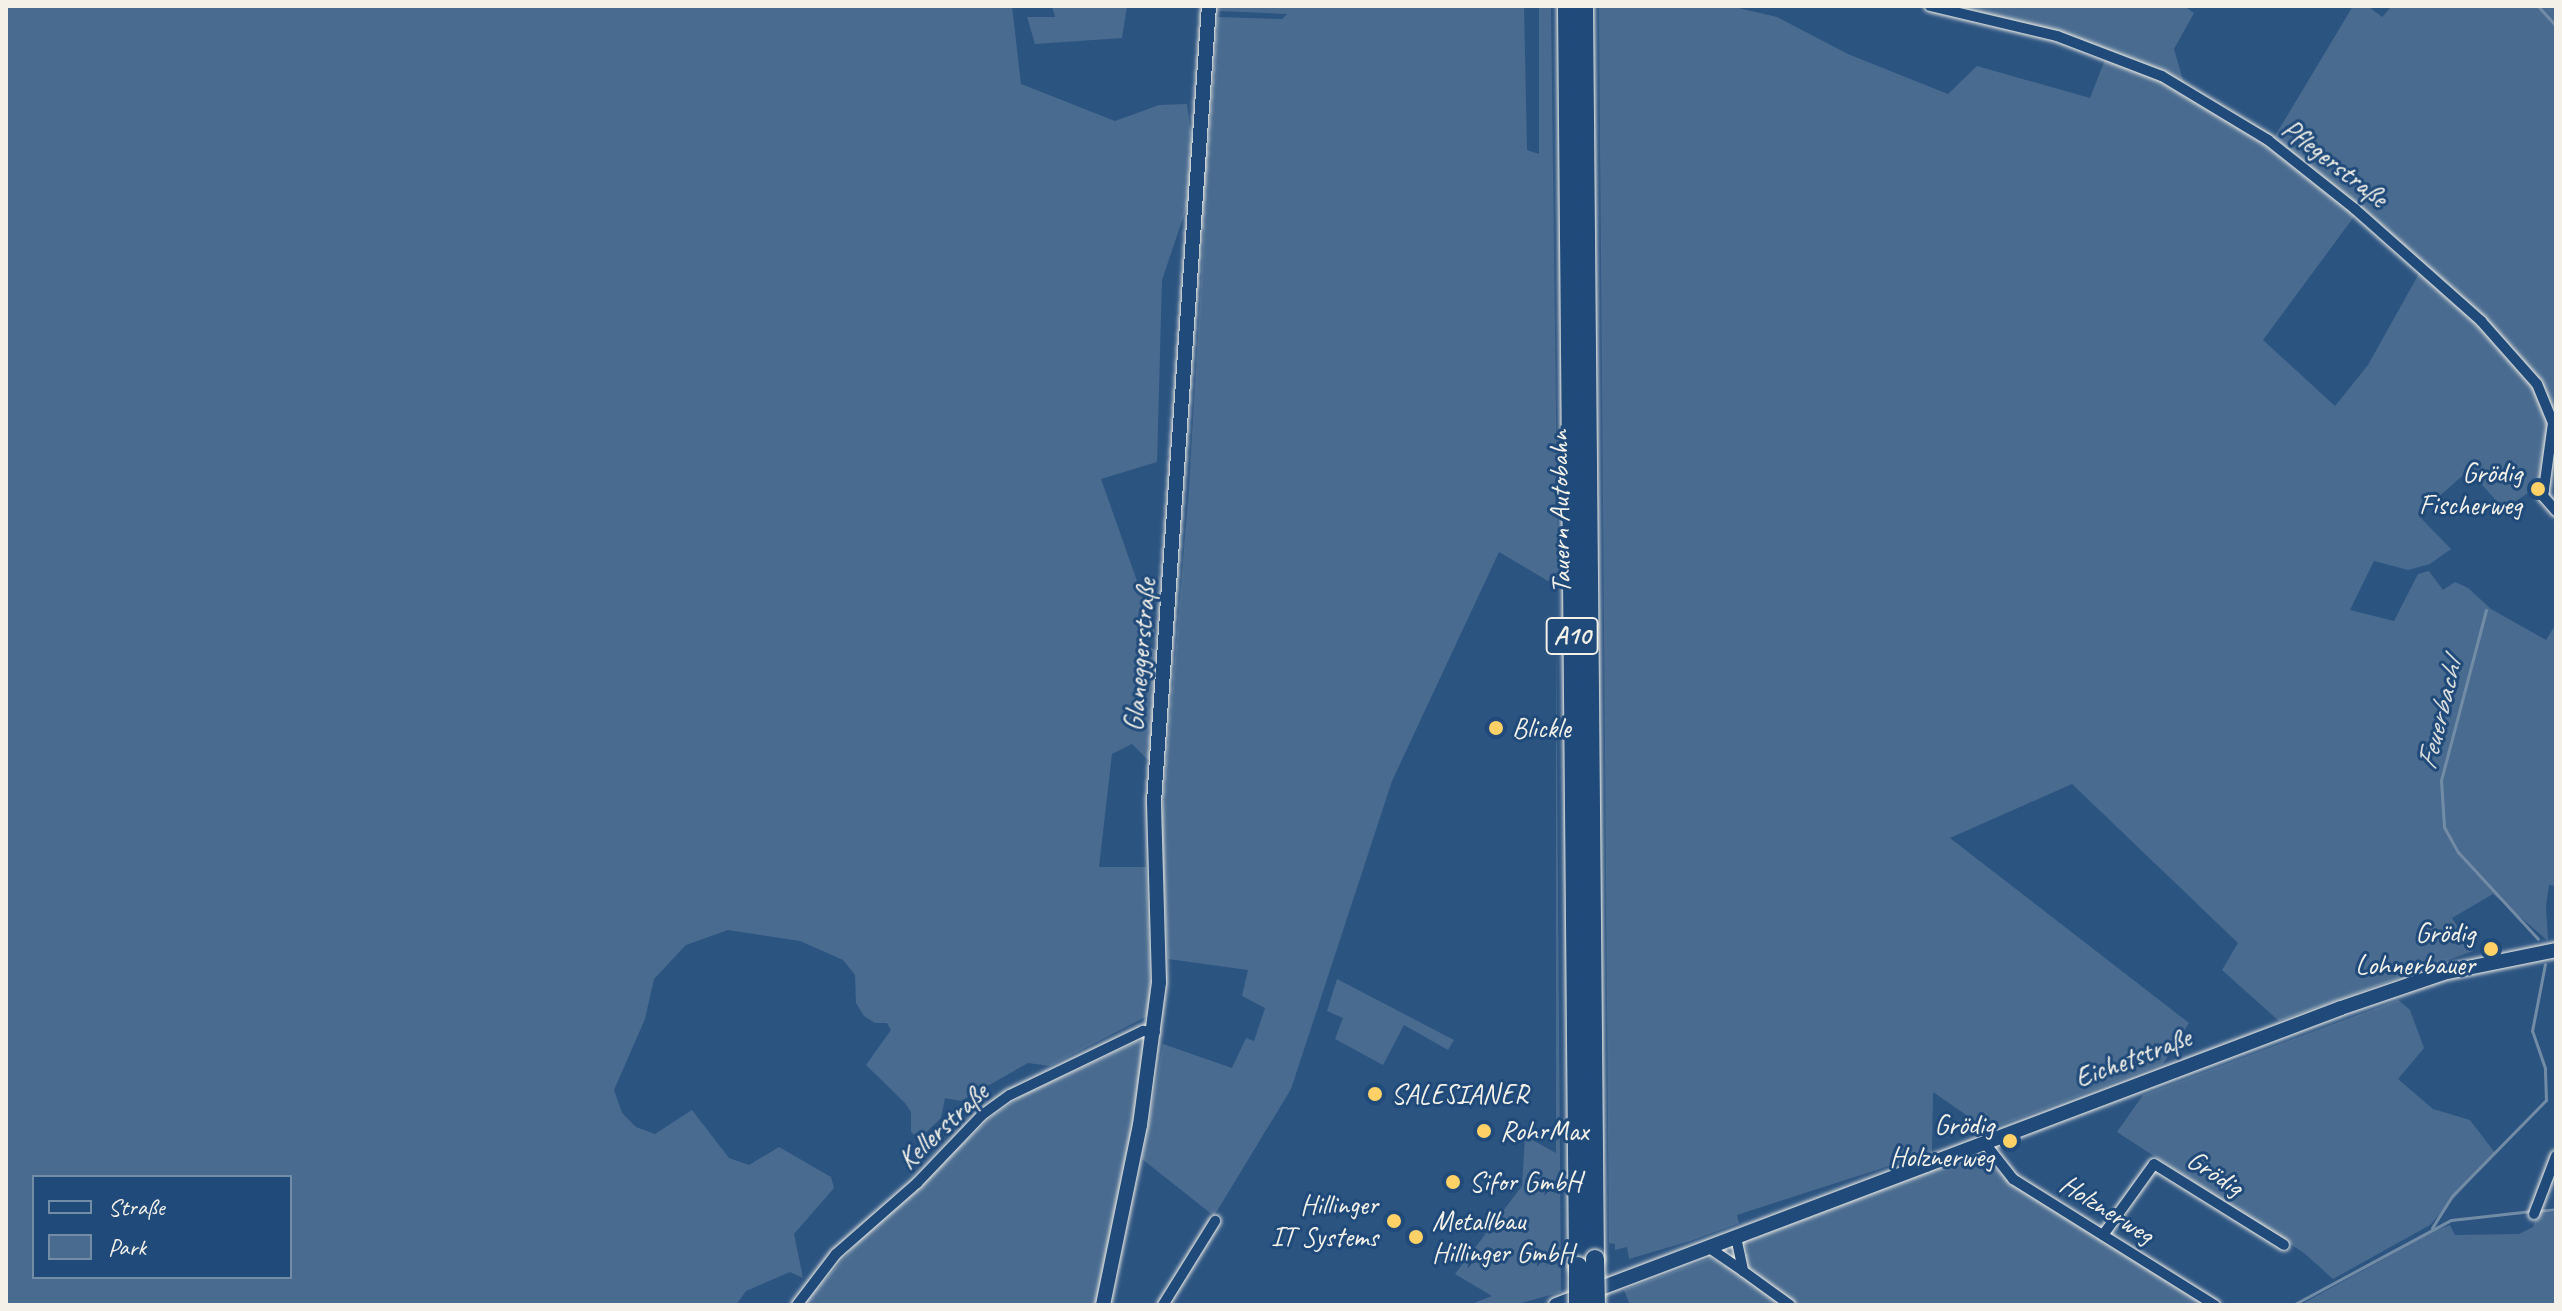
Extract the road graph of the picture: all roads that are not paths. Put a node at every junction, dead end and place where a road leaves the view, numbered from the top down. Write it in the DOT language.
graph roads {
  1 [pos="1209,6"];
  2 [pos="1567,6"];
  3 [pos="1584,6"];
  4 [pos="1930,6"];
  5 [pos="2553,408"];
  6 [pos="2556,511"];
  7 [pos="2556,950"];
  8 [pos="1155,1032"];
  9 [pos="1984,1142"];
  10 [pos="2556,1156"];
  11 [pos="2535,1210"];
  12 [pos="1215,1221"];
  13 [pos="2103,1235"];
  14 [pos="1736,1237"];
  15 [pos="2284,1245"];
  16 [pos="1708,1247"];
  17 [pos="1586,1262"];
  18 [pos="1743,1271"];
  19 [pos="797,1305"];
  20 [pos="1103,1305"];
  21 [pos="1163,1305"];
  22 [pos="1556,1305"];
  23 [pos="1578,1305"];
  24 [pos="1596,1305"];
  25 [pos="1790,1305"];
  26 [pos="2215,1305"];
  1 -- 8 [label="street, Glaneggerstraße"];
  2 -- 17 [label="highway, Tauern Autobahn / A10"];
  3 -- 17 [label="highway, Tauern Autobahn / A10"];
  4 -- 5 [label="street, Pflegerstraße"];
  5 -- 6 [label="street, Pflegerstraße"];
  7 -- 9 [label="street, Eichetstraße"];
  8 -- 19 [label="street, Kellerstraße"];
  8 -- 20 [label="street, Glaneggerstraße"];
  9 -- 13 [label="street, Holznerweg"];
  9 -- 14 [label="street, Eichetstraße"];
  10 -- 11 [label="street"];
  12 -- 21 [label="street"];
  13 -- 15 [label="street, Grödig"];
  13 -- 26 [label="street, Holznerweg"];
  14 -- 16 [label="street, Eichetstraße"];
  14 -- 18 [label="street"];
  16 -- 18 [label="street"];
  16 -- 22 [label="street, Eichetstraße"];
  17 -- 23 [label="highway, Tauern Autobahn / A10, bridge"];
  17 -- 24 [label="highway, Tauern Autobahn / A10, bridge"];
  18 -- 25 [label="street"];
}
